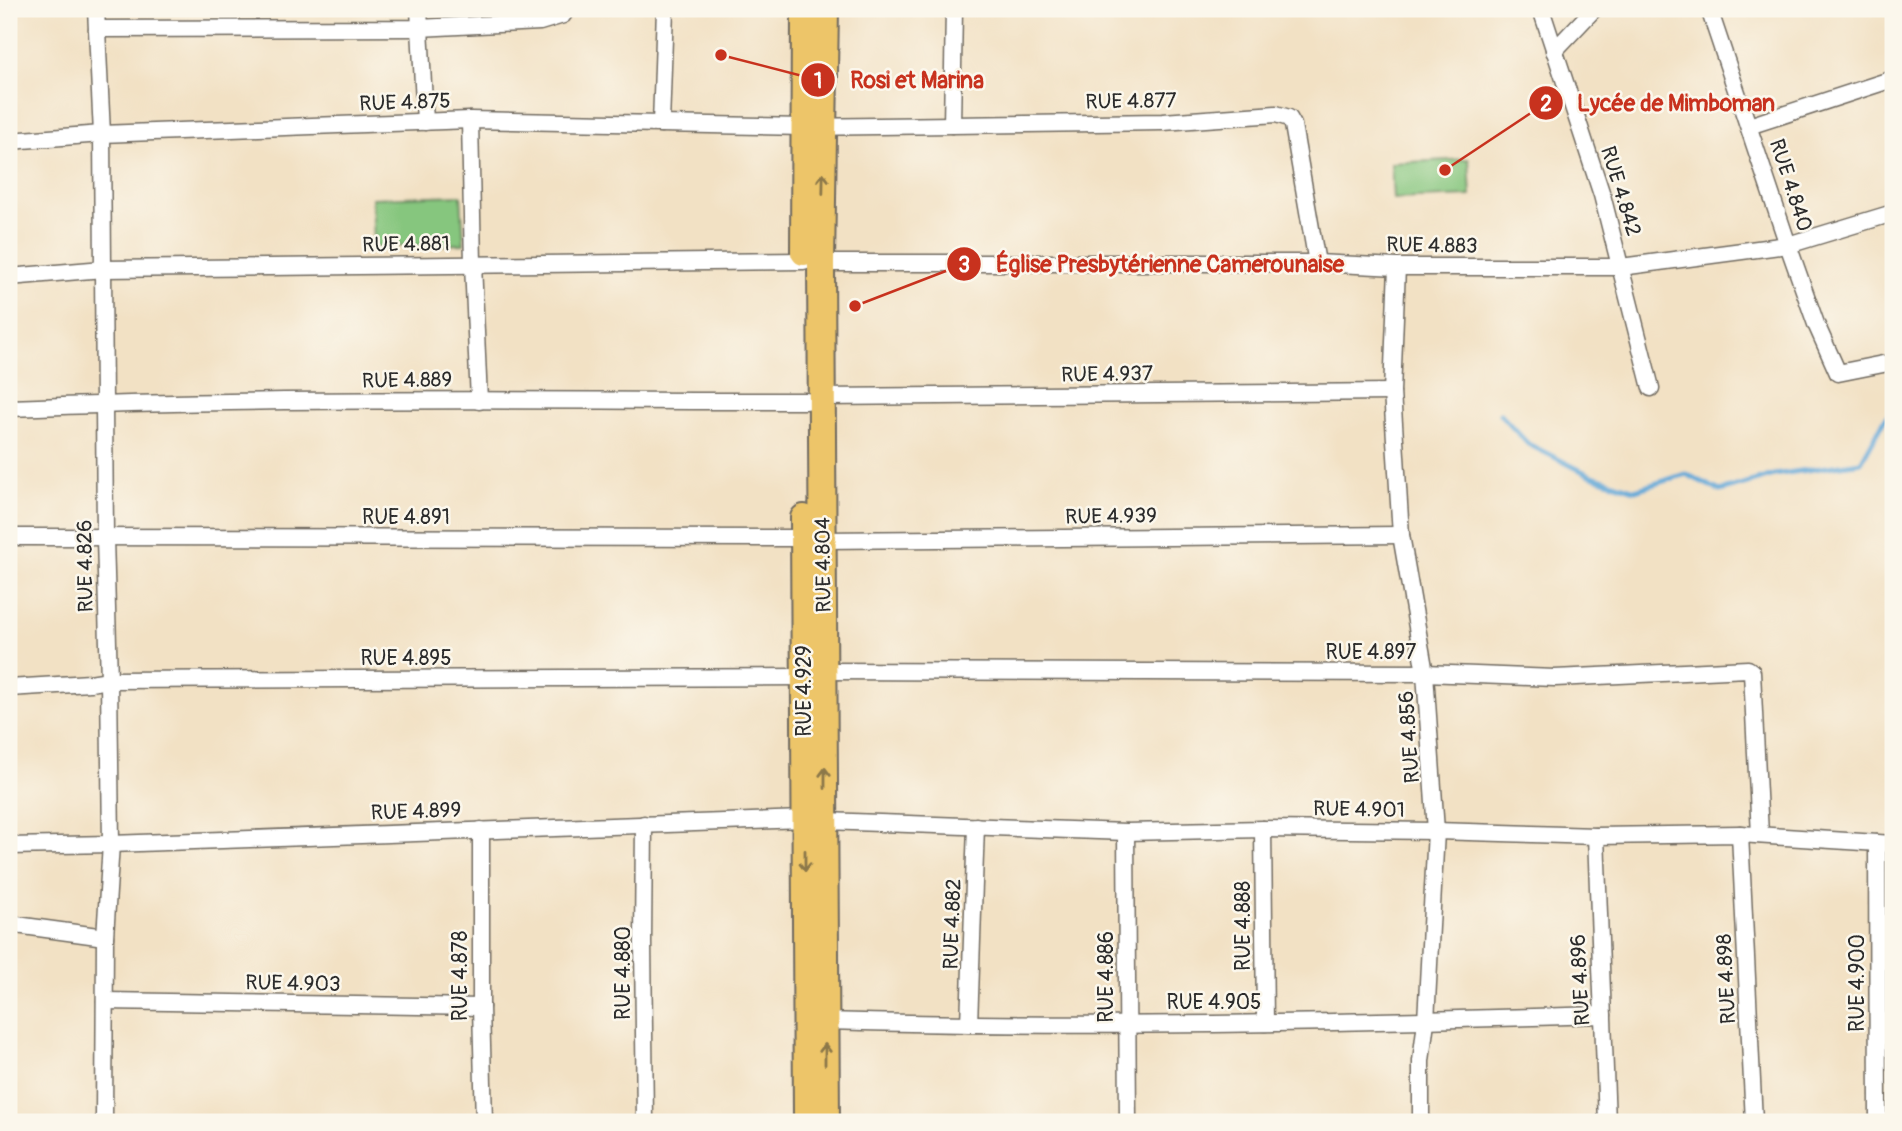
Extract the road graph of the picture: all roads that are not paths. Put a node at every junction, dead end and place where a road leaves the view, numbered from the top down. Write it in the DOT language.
graph roads {
  1 [pos="96,9"];
  2 [pos="419,9"];
  3 [pos="566,9"];
  4 [pos="665,9"];
  5 [pos="805,9"];
  6 [pos="825,9"];
  7 [pos="954,9"];
  8 [pos="1541,9"];
  9 [pos="1594,9"];
  10 [pos="1709,9"];
  11 [pos="419,28"];
  12 [pos="97,29"];
  13 [pos="1554,51"];
  14 [pos="1893,79"];
  15 [pos="425,121"];
  16 [pos="470,121"];
  17 [pos="662,124"];
  18 [pos="952,125"];
  19 [pos="1749,126"];
  20 [pos="814,127"];
  21 [pos="102,134"];
  22 [pos="9,141"];
  23 [pos="1893,213"];
  24 [pos="1788,245"];
  25 [pos="813,262"];
  26 [pos="1317,263"];
  27 [pos="473,264"];
  28 [pos="1397,267"];
  29 [pos="1621,267"];
  30 [pos="103,269"];
  31 [pos="9,277"];
  32 [pos="1893,362"];
  33 [pos="1651,388"];
  34 [pos="1392,392"];
  35 [pos="814,399"];
  36 [pos="479,401"];
  37 [pos="103,404"];
  38 [pos="9,408"];
  39 [pos="1401,534"];
  40 [pos="9,537"];
  41 [pos="105,538"];
  42 [pos="813,539"];
  43 [pos="1425,673"];
  44 [pos="814,674"];
  45 [pos="109,680"];
  46 [pos="9,688"];
  47 [pos="815,820"];
  48 [pos="644,824"];
  49 [pos="976,826"];
  50 [pos="1264,829"];
  51 [pos="481,830"];
  52 [pos="1436,831"];
  53 [pos="1126,832"];
  54 [pos="1740,834"];
  55 [pos="1760,835"];
  56 [pos="1596,836"];
  57 [pos="111,844"];
  58 [pos="1885,844"];
  59 [pos="9,846"];
  60 [pos="9,924"];
  61 [pos="105,937"];
  62 [pos="105,1002"];
  63 [pos="481,1007"];
  64 [pos="1603,1014"];
  65 [pos="825,1021"];
  66 [pos="1426,1021"];
  67 [pos="1127,1023"];
  68 [pos="1265,1023"];
  69 [pos="969,1024"];
  70 [pos="104,1122"];
  71 [pos="484,1122"];
  72 [pos="645,1122"];
  73 [pos="807,1122"];
  74 [pos="826,1122"];
  75 [pos="1128,1122"];
  76 [pos="1421,1122"];
  77 [pos="1607,1122"];
  78 [pos="1754,1122"];
  79 [pos="1878,1122"];
  1 -- 12 [label="street, RUE 4.826"];
  2 -- 11 [label="street"];
  3 -- 11 [label="street"];
  4 -- 17 [label="street"];
  5 -- 20 [label="main road"];
  6 -- 20 [label="main road, RUE 4.804"];
  7 -- 18 [label="street"];
  8 -- 13 [label="street, RUE 4.842"];
  9 -- 13 [label="street"];
  10 -- 19 [label="street, RUE 4.840"];
  11 -- 12 [label="street"];
  11 -- 15 [label="street"];
  12 -- 21 [label="street, RUE 4.826"];
  13 -- 29 [label="street, RUE 4.842"];
  14 -- 19 [label="street"];
  15 -- 16 [label="street, RUE 4.875"];
  15 -- 21 [label="street, RUE 4.875"];
  16 -- 17 [label="street, RUE 4.875"];
  16 -- 27 [label="street"];
  17 -- 20 [label="street, RUE 4.875"];
  18 -- 20 [label="street, RUE 4.877"];
  18 -- 26 [label="street, RUE 4.877"];
  19 -- 24 [label="street, RUE 4.840"];
  20 -- 25 [label="main road, RUE 4.804"];
  21 -- 22 [label="street, RUE 4.875"];
  21 -- 30 [label="street, RUE 4.826"];
  23 -- 24 [label="street, RUE 4.883"];
  24 -- 29 [label="street, RUE 4.883"];
  24 -- 32 [label="street, RUE 4.840"];
  25 -- 26 [label="street, RUE 4.883"];
  25 -- 27 [label="street, RUE 4.881"];
  25 -- 35 [label="main road, RUE 4.804"];
  26 -- 28 [label="street, RUE 4.883"];
  27 -- 30 [label="street, RUE 4.881"];
  27 -- 36 [label="street"];
  28 -- 29 [label="street, RUE 4.883"];
  28 -- 34 [label="street, RUE 4.856"];
  29 -- 33 [label="street, RUE 4.842"];
  30 -- 31 [label="street, RUE 4.881"];
  30 -- 37 [label="street, RUE 4.826"];
  34 -- 35 [label="street, RUE 4.937"];
  34 -- 39 [label="street, RUE 4.856"];
  35 -- 36 [label="street, RUE 4.889"];
  35 -- 42 [label="main road, RUE 4.804"];
  36 -- 37 [label="street, RUE 4.889"];
  37 -- 38 [label="street, RUE 4.889"];
  37 -- 41 [label="street, RUE 4.826"];
  39 -- 42 [label="street, RUE 4.939"];
  39 -- 43 [label="street, RUE 4.856"];
  40 -- 41 [label="street, RUE 4.891"];
  41 -- 42 [label="street, RUE 4.891"];
  41 -- 45 [label="street, RUE 4.826"];
  42 -- 44 [label="main road, RUE 4.804"];
  43 -- 44 [label="street, RUE 4.897"];
  43 -- 52 [label="street, RUE 4.856"];
  43 -- 55 [label="street, RUE 4.897"];
  44 -- 45 [label="street, RUE 4.895"];
  44 -- 47 [label="main road, RUE 4.804"];
  45 -- 46 [label="street, RUE 4.895"];
  45 -- 57 [label="street, RUE 4.826"];
  47 -- 48 [label="street, RUE 4.899"];
  47 -- 49 [label="street, RUE 4.901"];
  47 -- 65 [label="main road, RUE 4.804"];
  47 -- 73 [label="main road, one-way"];
  48 -- 51 [label="street, RUE 4.899"];
  48 -- 72 [label="street, RUE 4.880"];
  49 -- 53 [label="street, RUE 4.901"];
  49 -- 69 [label="street, RUE 4.882"];
  50 -- 52 [label="street, RUE 4.901"];
  50 -- 53 [label="street, RUE 4.901"];
  50 -- 68 [label="street, RUE 4.888"];
  51 -- 57 [label="street, RUE 4.899"];
  51 -- 63 [label="street, RUE 4.878"];
  52 -- 56 [label="street, RUE 4.901"];
  52 -- 66 [label="street, RUE 4.856"];
  53 -- 67 [label="street, RUE 4.886"];
  54 -- 55 [label="street, RUE 4.901"];
  54 -- 56 [label="street, RUE 4.901"];
  54 -- 78 [label="street, RUE 4.898"];
  55 -- 58 [label="street, RUE 4.901"];
  56 -- 64 [label="street, RUE 4.896"];
  57 -- 59 [label="street, RUE 4.899"];
  57 -- 61 [label="street, RUE 4.826"];
  58 -- 79 [label="street, RUE 4.900"];
  60 -- 61 [label="street"];
  61 -- 62 [label="street, RUE 4.826"];
  62 -- 63 [label="street, RUE 4.903"];
  62 -- 70 [label="street, RUE 4.826"];
  63 -- 71 [label="street, RUE 4.878"];
  64 -- 66 [label="street, RUE 4.905"];
  64 -- 77 [label="street, RUE 4.896"];
  65 -- 69 [label="street, RUE 4.905"];
  74 -- 65 [label="main road, RUE 4.804, one-way"];
  66 -- 68 [label="street, RUE 4.905"];
  66 -- 76 [label="street, RUE 4.856"];
  67 -- 68 [label="street, RUE 4.905"];
  67 -- 69 [label="street, RUE 4.905"];
  67 -- 75 [label="street, RUE 4.886"];
}
